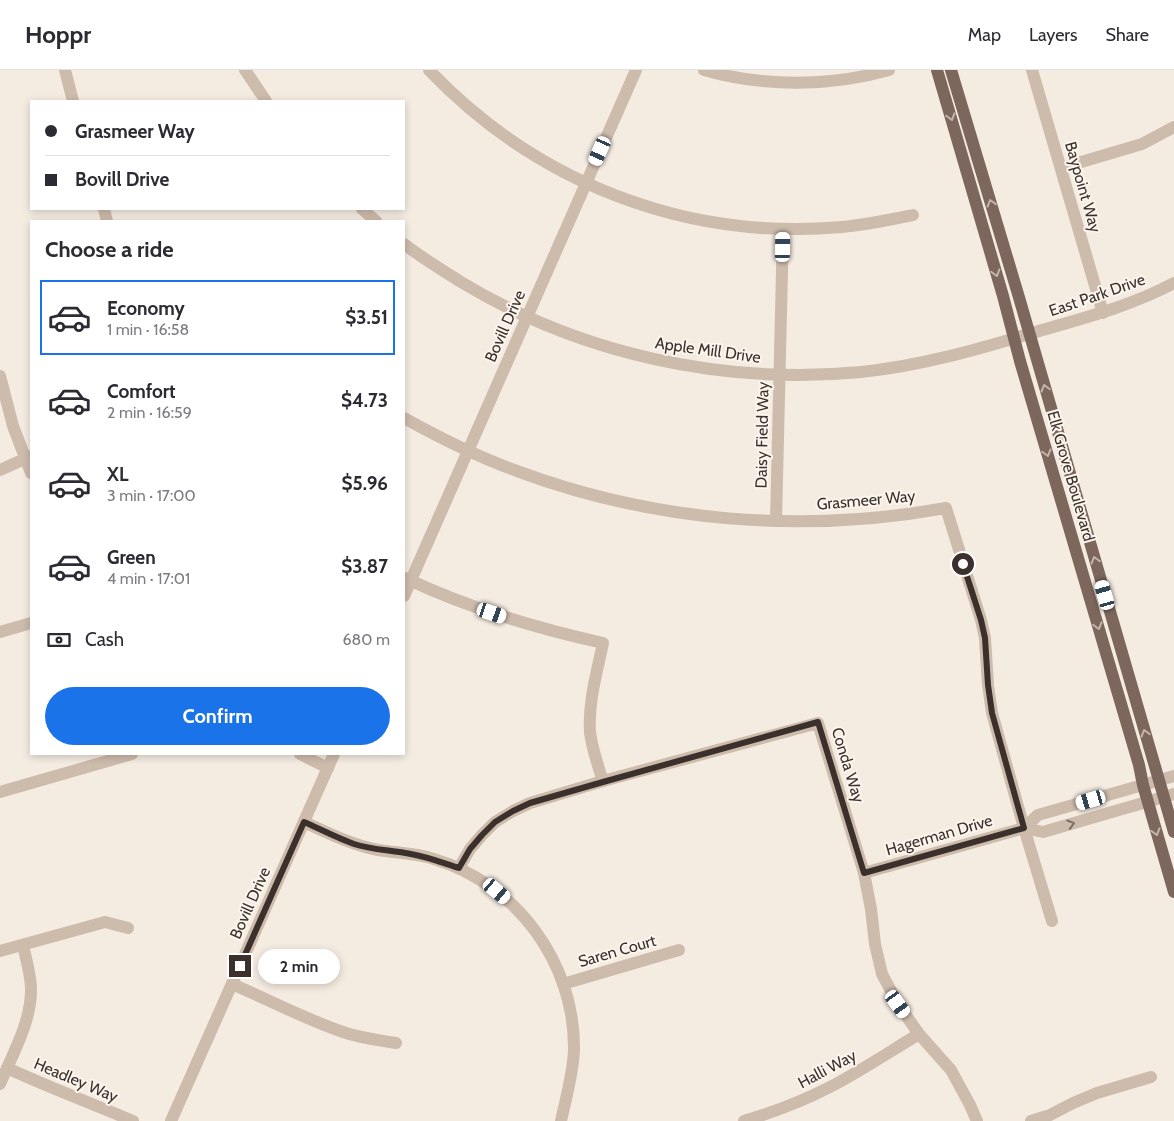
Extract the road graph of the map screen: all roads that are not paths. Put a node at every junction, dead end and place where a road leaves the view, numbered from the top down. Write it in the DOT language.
graph roads {
  1 [pos="65,70"];
  2 [pos="245,70"];
  3 [pos="430,70"];
  4 [pos="636,70"];
  5 [pos="704,70"];
  6 [pos="889,70"];
  7 [pos="937,70"];
  8 [pos="950,70"];
  9 [pos="1032,70"];
  10 [pos="73,100"];
  11 [pos="265,100"];
  12 [pos="1174,127"];
  13 [pos="1061,168"];
  14 [pos="586,183"];
  15 [pos="363,210"];
  16 [pos="913,215"];
  17 [pos="375,220"];
  18 [pos="783,229"];
  19 [pos="405,245"];
  20 [pos="1174,283"];
  21 [pos="1103,313"];
  22 [pos="527,317"];
  23 [pos="1030,334"];
  24 [pos="1015,339"];
  25 [pos="780,375"];
  26 [pos="0,376"];
  27 [pos="405,419"];
  28 [pos="468,451"];
  29 [pos="28,457"];
  30 [pos="0,470"];
  31 [pos="776,522"];
  32 [pos="407,579"];
  33 [pos="30,623"];
  34 [pos="0,632"];
  35 [pos="129,755"];
  36 [pos="302,755"];
  37 [pos="334,755"];
  38 [pos="328,768"];
  39 [pos="1174,776"];
  40 [pos="1159,780"];
  41 [pos="603,782"];
  42 [pos="1143,785"];
  43 [pos="0,792"];
  44 [pos="1169,795"];
  45 [pos="1148,802"];
  46 [pos="304,822"];
  47 [pos="1024,828"];
  48 [pos="1174,832"];
  49 [pos="459,868"];
  50 [pos="864,873"];
  51 [pos="1174,892"];
  52 [pos="1052,921"];
  53 [pos="128,928"];
  54 [pos="23,945"];
  55 [pos="679,950"];
  56 [pos="0,952"];
  57 [pos="232,984"];
  58 [pos="563,984"];
  59 [pos="919,1034"];
  60 [pos="396,1043"];
  61 [pos="7,1068"];
  62 [pos="1151,1077"];
  63 [pos="0,1084"];
  64 [pos="132,1121"];
  65 [pos="171,1121"];
  66 [pos="561,1121"];
  67 [pos="744,1121"];
  68 [pos="976,1121"];
  69 [pos="1031,1121"];
  1 -- 10 [label="street"];
  2 -- 11 [label="street"];
  3 -- 14 [label="street"];
  4 -- 14 [label="street, Bovill Drive"];
  5 -- 6 [label="street"];
  7 -- 24 [label="main road, Elk Grove Boulevard, one-way"];
  23 -- 8 [label="main road, Elk Grove Boulevard, one-way"];
  9 -- 13 [label="street, Baypoint Way"];
  12 -- 13 [label="street"];
  13 -- 21 [label="street, Baypoint Way"];
  14 -- 18 [label="street"];
  14 -- 22 [label="street, Bovill Drive"];
  15 -- 17 [label="street"];
  16 -- 18 [label="street"];
  18 -- 25 [label="street, Daisy Field Way"];
  19 -- 22 [label="street, Apple Mill Drive"];
  20 -- 21 [label="street, East Park Drive"];
  21 -- 23 [label="street, East Park Drive"];
  22 -- 25 [label="street, Apple Mill Drive"];
  22 -- 28 [label="street, Bovill Drive"];
  23 -- 24 [label="street, Apple Mill Drive"];
  40 -- 23 [label="main road, Elk Grove Boulevard, one-way"];
  24 -- 25 [label="street, Apple Mill Drive"];
  24 -- 42 [label="main road, Elk Grove Boulevard, one-way"];
  25 -- 31 [label="street, Daisy Field Way"];
  26 -- 29 [label="street"];
  27 -- 28 [label="street, Grasmeer Way"];
  28 -- 31 [label="street, Grasmeer Way"];
  28 -- 32 [label="street, Bovill Drive"];
  29 -- 30 [label="street"];
  31 -- 47 [label="street, Grasmeer Way"];
  32 -- 41 [label="street"];
  33 -- 34 [label="street"];
  35 -- 43 [label="street"];
  36 -- 38 [label="street"];
  37 -- 38 [label="street, Bovill Drive"];
  38 -- 46 [label="street, Bovill Drive"];
  39 -- 40 [label="street, Hagerman Drive"];
  40 -- 42 [label="street, Hagerman Drive"];
  40 -- 44 [label="main road, Elk Grove Boulevard"];
  41 -- 49 [label="street, Conda Way"];
  41 -- 50 [label="street, Conda Way"];
  42 -- 45 [label="main road, Elk Grove Boulevard"];
  42 -- 47 [label="street, Hagerman Drive"];
  44 -- 45 [label="street, Hagerman Drive"];
  44 -- 48 [label="main road, Elk Grove Boulevard"];
  47 -- 45 [label="street, Hagerman Drive, one-way"];
  45 -- 51 [label="main road, Elk Grove Boulevard, one-way"];
  46 -- 49 [label="street"];
  46 -- 57 [label="street, Bovill Drive"];
  47 -- 50 [label="street, Hagerman Drive"];
  47 -- 52 [label="street"];
  49 -- 58 [label="street"];
  50 -- 59 [label="street, Conda Way"];
  53 -- 54 [label="street"];
  54 -- 56 [label="street"];
  54 -- 61 [label="street"];
  55 -- 58 [label="street, Saren Court"];
  57 -- 60 [label="street"];
  57 -- 65 [label="street, Bovill Drive"];
  58 -- 66 [label="street"];
  59 -- 67 [label="street, Halli Way"];
  59 -- 68 [label="street, Conda Way"];
  61 -- 63 [label="street"];
  61 -- 64 [label="street, Headley Way"];
  62 -- 69 [label="street"];
}
